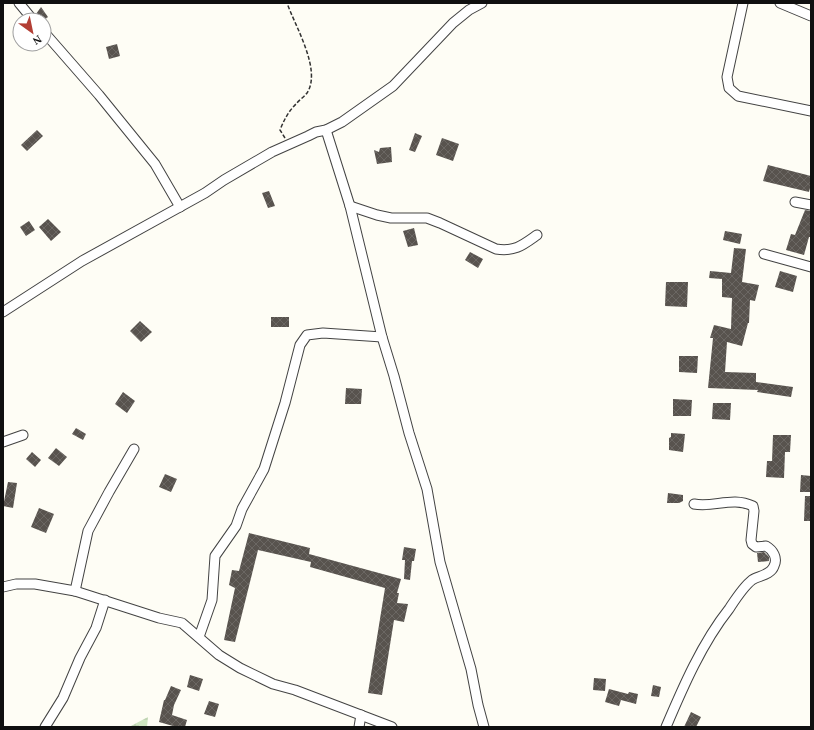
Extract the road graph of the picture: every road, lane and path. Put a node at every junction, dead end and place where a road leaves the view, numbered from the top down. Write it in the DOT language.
graph roads {
  1 [pos="19,3"];
  2 [pos="287,3"];
  3 [pos="482,3"];
  4 [pos="743,3"];
  5 [pos="780,3"];
  6 [pos="26,12"];
  7 [pos="811,16"];
  8 [pos="52,41"];
  9 [pos="811,111"];
  10 [pos="326,130"];
  11 [pos="289,144"];
  12 [pos="795,202"];
  13 [pos="811,205"];
  14 [pos="350,206"];
  15 [pos="180,207"];
  16 [pos="537,235"];
  17 [pos="764,254"];
  18 [pos="811,268"];
  19 [pos="3,312"];
  20 [pos="382,337"];
  21 [pos="23,435"];
  22 [pos="3,442"];
  23 [pos="134,449"];
  24 [pos="694,504"];
  25 [pos="3,587"];
  26 [pos="75,591"];
  27 [pos="105,600"];
  28 [pos="199,637"];
  29 [pos="361,716"];
  30 [pos="45,727"];
  31 [pos="359,727"];
  32 [pos="392,727"];
  33 [pos="484,727"];
  34 [pos="666,727"];
  1 -- 6 [label="street"];
  2 -- 11 [label="path"];
  3 -- 10 [label="street"];
  4 -- 9 [label="street"];
  5 -- 7 [label="street"];
  8 -- 15 [label="street"];
  10 -- 11 [label="street"];
  10 -- 14 [label="street"];
  11 -- 15 [label="street"];
  12 -- 13 [label="street"];
  14 -- 16 [label="street"];
  14 -- 20 [label="street"];
  15 -- 19 [label="street"];
  17 -- 18 [label="street"];
  20 -- 28 [label="street"];
  20 -- 33 [label="street"];
  21 -- 22 [label="street"];
  23 -- 26 [label="street"];
  24 -- 34 [label="street"];
  25 -- 26 [label="street"];
  26 -- 27 [label="street"];
  27 -- 28 [label="street"];
  27 -- 30 [label="street"];
  28 -- 29 [label="street"];
  29 -- 31 [label="street"];
  29 -- 32 [label="street"];
}
